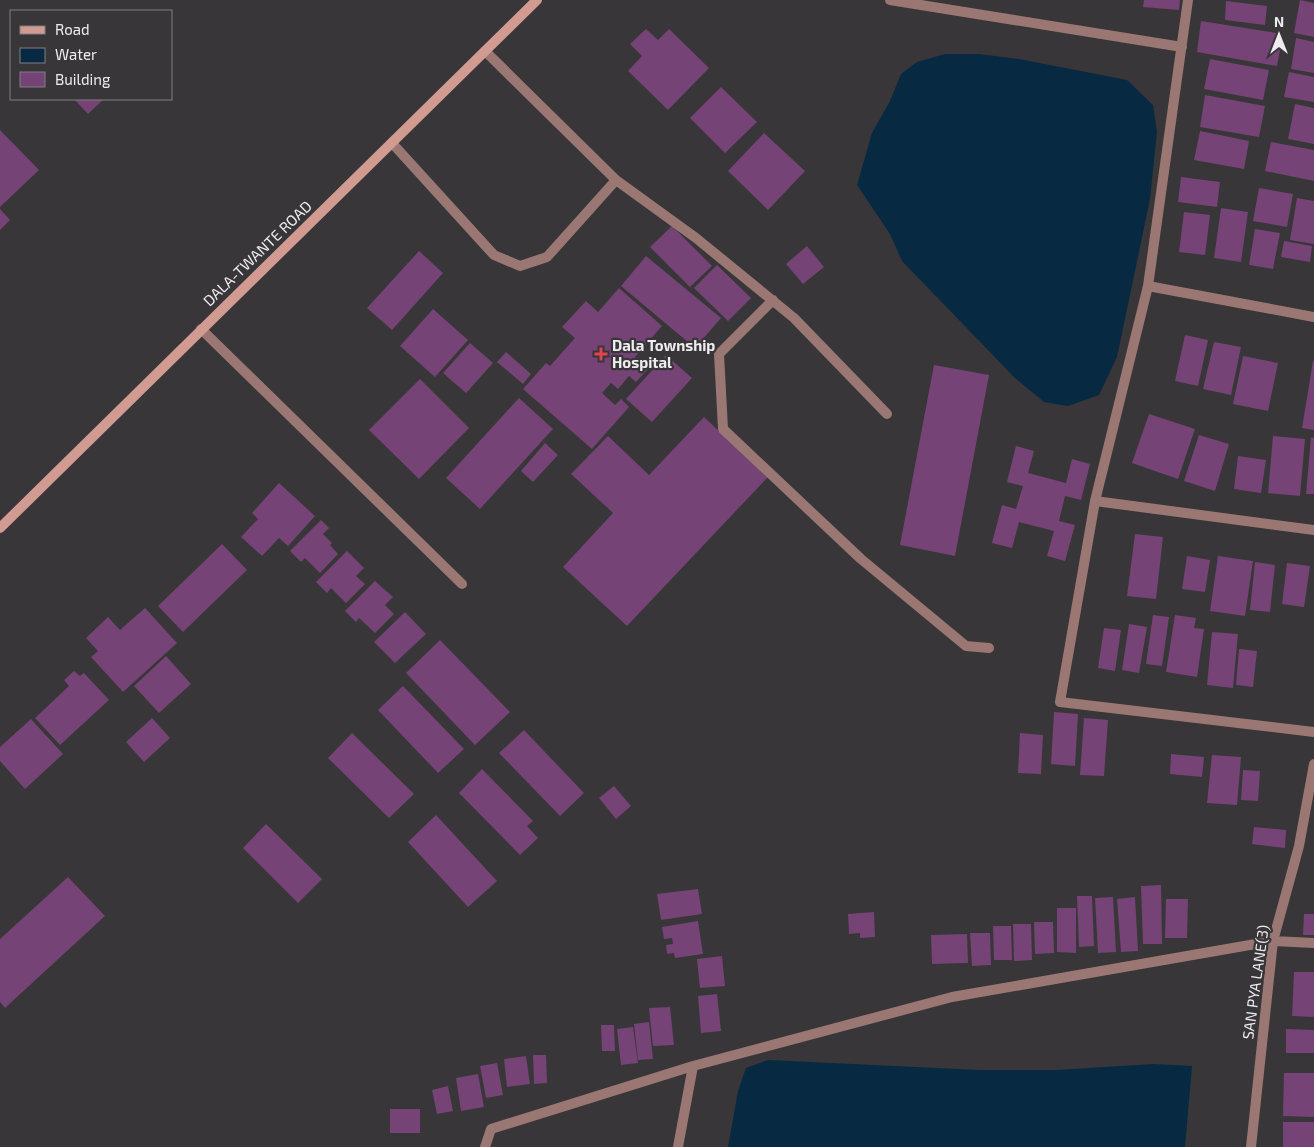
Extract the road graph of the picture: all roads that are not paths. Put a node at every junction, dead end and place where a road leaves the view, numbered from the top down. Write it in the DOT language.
graph roads {
  1 [pos="537,0"];
  2 [pos="890,0"];
  3 [pos="1188,0"];
  4 [pos="1182,47"];
  5 [pos="485,51"];
  6 [pos="392,143"];
  7 [pos="616,180"];
  8 [pos="1148,286"];
  9 [pos="773,300"];
  10 [pos="1314,317"];
  11 [pos="201,329"];
  12 [pos="887,414"];
  13 [pos="1095,501"];
  14 [pos="0,528"];
  15 [pos="1314,530"];
  16 [pos="462,584"];
  17 [pos="988,648"];
  18 [pos="1314,732"];
  19 [pos="1314,764"];
  20 [pos="1273,941"];
  21 [pos="1314,943"];
  22 [pos="693,1066"];
  23 [pos="485,1147"];
  24 [pos="678,1147"];
  25 [pos="1251,1147"];
  1 -- 5 [label="main road, DALA-TWANTE ROAD"];
  2 -- 4 [label="street"];
  3 -- 4 [label="street"];
  4 -- 8 [label="street"];
  5 -- 6 [label="main road, DALA-TWANTE ROAD"];
  5 -- 7 [label="street"];
  6 -- 7 [label="street"];
  6 -- 11 [label="main road, DALA-TWANTE ROAD"];
  7 -- 9 [label="street"];
  8 -- 10 [label="street"];
  8 -- 13 [label="street"];
  9 -- 12 [label="street"];
  9 -- 17 [label="street"];
  11 -- 14 [label="main road, DALA-TWANTE ROAD"];
  11 -- 16 [label="street"];
  13 -- 15 [label="street"];
  13 -- 18 [label="street"];
  19 -- 20 [label="street, SAN PYA LANE(3)"];
  20 -- 21 [label="street"];
  20 -- 22 [label="street"];
  20 -- 25 [label="street, SAN PYA LANE(3)"];
  22 -- 23 [label="street"];
  22 -- 24 [label="street"];
}
